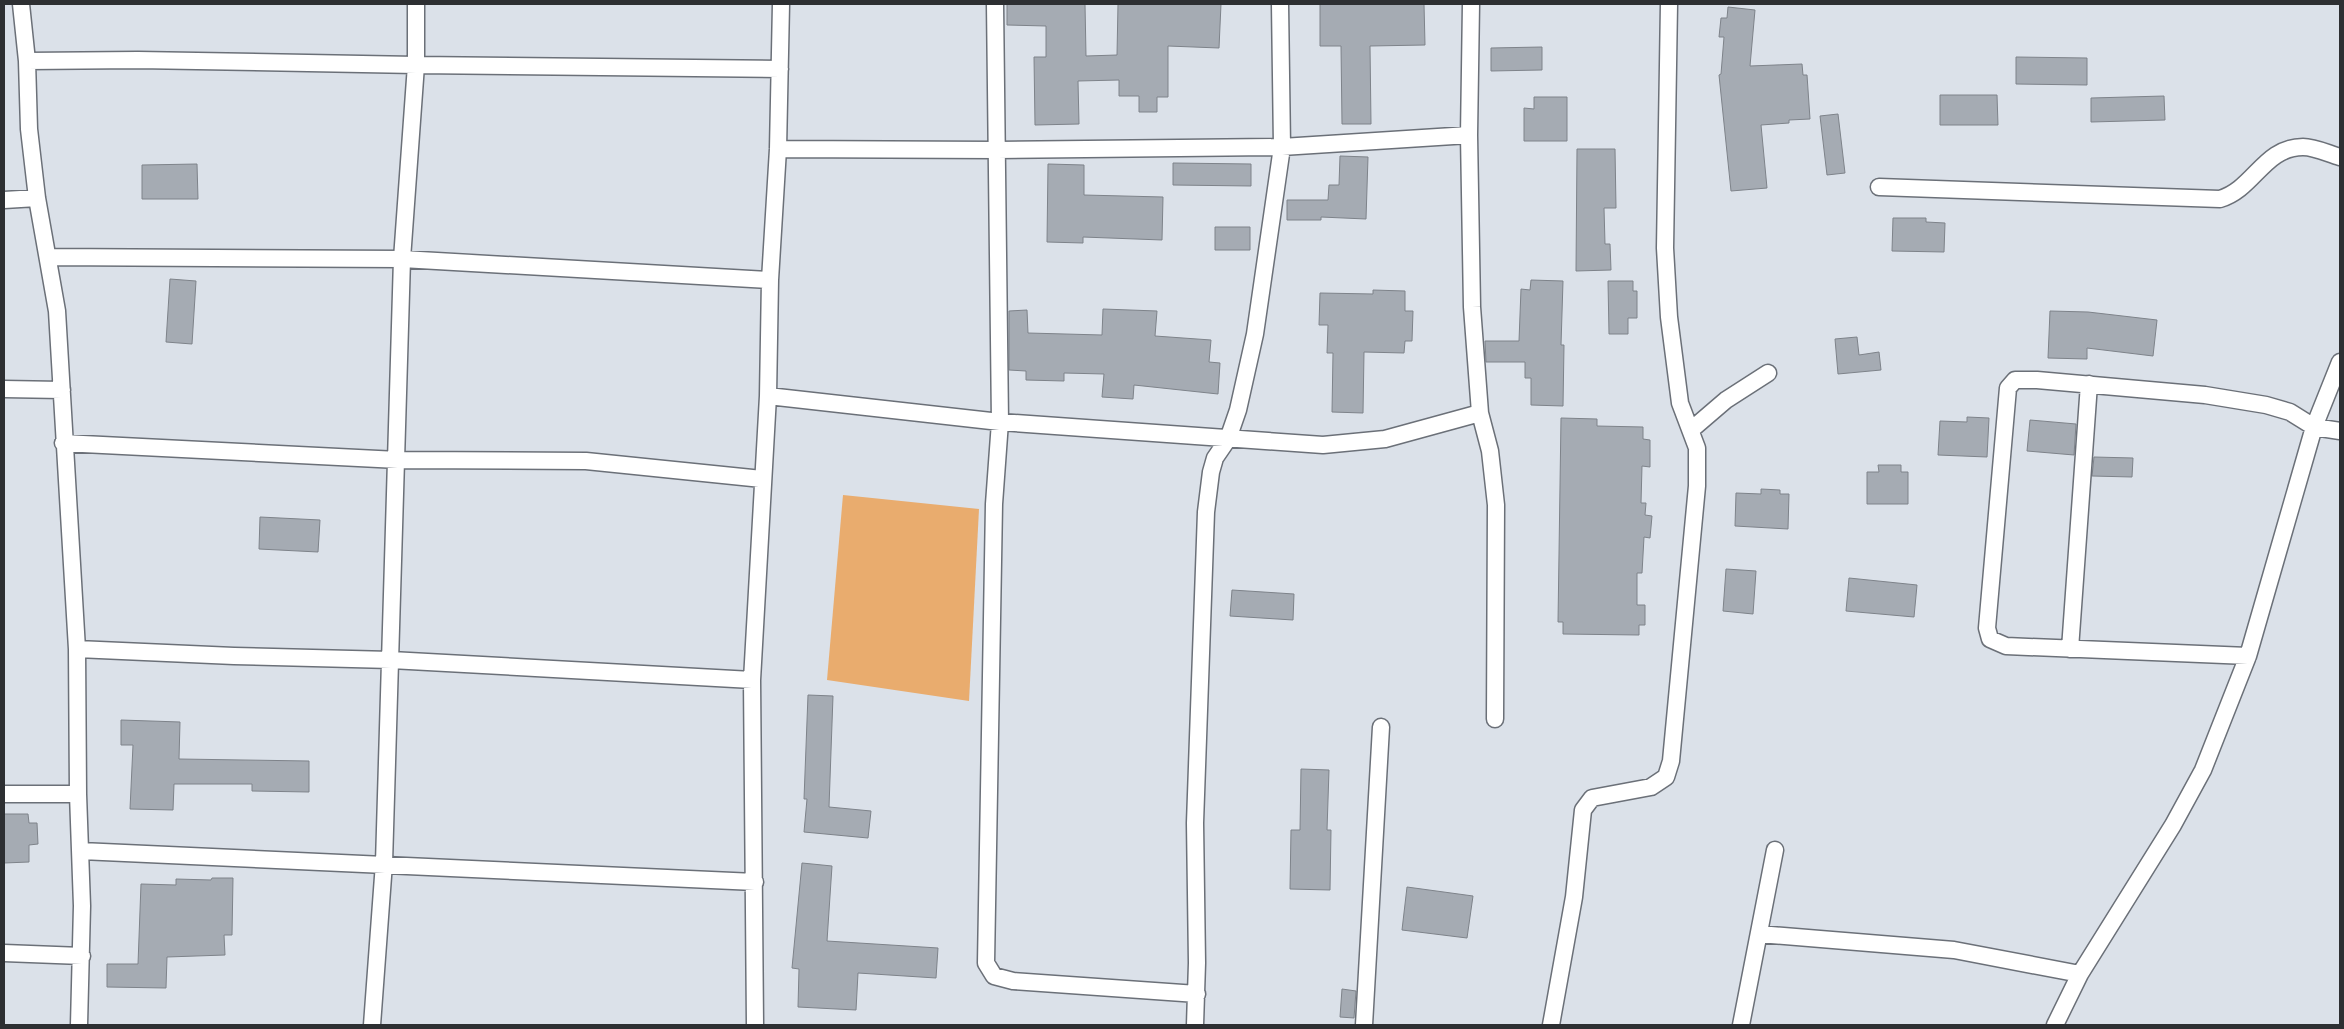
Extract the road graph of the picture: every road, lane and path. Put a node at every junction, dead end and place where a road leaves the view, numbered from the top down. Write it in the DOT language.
graph roads {
  1 [pos="21,4"];
  2 [pos="416,4"];
  3 [pos="781,4"];
  4 [pos="994,4"];
  5 [pos="1280,4"];
  6 [pos="1471,4"];
  7 [pos="1669,4"];
  8 [pos="27,61"];
  9 [pos="416,65"];
  10 [pos="780,68"];
  11 [pos="1469,135"];
  12 [pos="1282,147"];
  13 [pos="778,149"];
  14 [pos="997,150"];
  15 [pos="2340,157"];
  16 [pos="1879,187"];
  17 [pos="37,198"];
  18 [pos="4,200"];
  19 [pos="49,257"];
  20 [pos="402,259"];
  21 [pos="770,280"];
  22 [pos="2340,362"];
  23 [pos="1768,373"];
  24 [pos="2089,384"];
  25 [pos="4,389"];
  26 [pos="62,390"];
  27 [pos="768,396"];
  28 [pos="1480,413"];
  29 [pos="1000,422"];
  30 [pos="2314,427"];
  31 [pos="1690,430"];
  32 [pos="2340,431"];
  33 [pos="1228,439"];
  34 [pos="63,444"];
  35 [pos="398,460"];
  36 [pos="762,479"];
  37 [pos="77,648"];
  38 [pos="2070,649"];
  39 [pos="2248,656"];
  40 [pos="391,660"];
  41 [pos="752,680"];
  42 [pos="1496,719"];
  43 [pos="1381,727"];
  44 [pos="4,794"];
  45 [pos="78,794"];
  46 [pos="1775,850"];
  47 [pos="81,851"];
  48 [pos="384,863"];
  49 [pos="755,882"];
  50 [pos="1759,934"];
  51 [pos="4,953"];
  52 [pos="82,956"];
  53 [pos="2080,974"];
  54 [pos="1196,994"];
  55 [pos="79,1025"];
  56 [pos="372,1025"];
  57 [pos="755,1025"];
  58 [pos="1195,1025"];
  59 [pos="1364,1025"];
  60 [pos="1551,1025"];
  61 [pos="1741,1025"];
  62 [pos="2055,1025"];
  1 -- 8 [label="street"];
  2 -- 9 [label="street"];
  3 -- 10 [label="street"];
  4 -- 14 [label="street"];
  5 -- 12 [label="street"];
  6 -- 11 [label="street"];
  7 -- 31 [label="street"];
  8 -- 9 [label="street"];
  8 -- 17 [label="street"];
  9 -- 10 [label="street"];
  9 -- 20 [label="street"];
  10 -- 13 [label="street"];
  11 -- 12 [label="street"];
  11 -- 28 [label="street"];
  12 -- 14 [label="street"];
  12 -- 33 [label="street"];
  13 -- 14 [label="street"];
  13 -- 21 [label="street"];
  14 -- 29 [label="street"];
  15 -- 16 [label="street"];
  17 -- 18 [label="street"];
  17 -- 19 [label="street"];
  19 -- 20 [label="street"];
  19 -- 26 [label="street"];
  20 -- 21 [label="street"];
  20 -- 35 [label="street"];
  21 -- 27 [label="street"];
  22 -- 30 [label="street"];
  23 -- 31 [label="street"];
  24 -- 30 [label="street"];
  24 -- 38 [label="street"];
  24 -- 38 [label="street"];
  25 -- 26 [label="street"];
  26 -- 34 [label="street"];
  27 -- 29 [label="street"];
  27 -- 36 [label="street"];
  28 -- 33 [label="street"];
  28 -- 42 [label="street"];
  29 -- 33 [label="street"];
  29 -- 54 [label="street"];
  30 -- 32 [label="street"];
  30 -- 39 [label="street"];
  31 -- 60 [label="street"];
  33 -- 54 [label="street"];
  34 -- 35 [label="street"];
  34 -- 37 [label="street"];
  35 -- 36 [label="street"];
  35 -- 40 [label="street"];
  36 -- 41 [label="street"];
  37 -- 40 [label="street"];
  37 -- 45 [label="street"];
  38 -- 39 [label="street"];
  39 -- 53 [label="street"];
  40 -- 41 [label="street"];
  40 -- 48 [label="street"];
  41 -- 49 [label="street"];
  43 -- 59 [label="street"];
  44 -- 45 [label="street"];
  45 -- 47 [label="street"];
  46 -- 50 [label="street"];
  47 -- 48 [label="street"];
  47 -- 52 [label="street"];
  48 -- 49 [label="street"];
  48 -- 56 [label="street"];
  49 -- 57 [label="street"];
  50 -- 53 [label="street"];
  50 -- 61 [label="street"];
  51 -- 52 [label="street"];
  52 -- 55 [label="street"];
  53 -- 62 [label="street"];
  54 -- 58 [label="street"];
}
